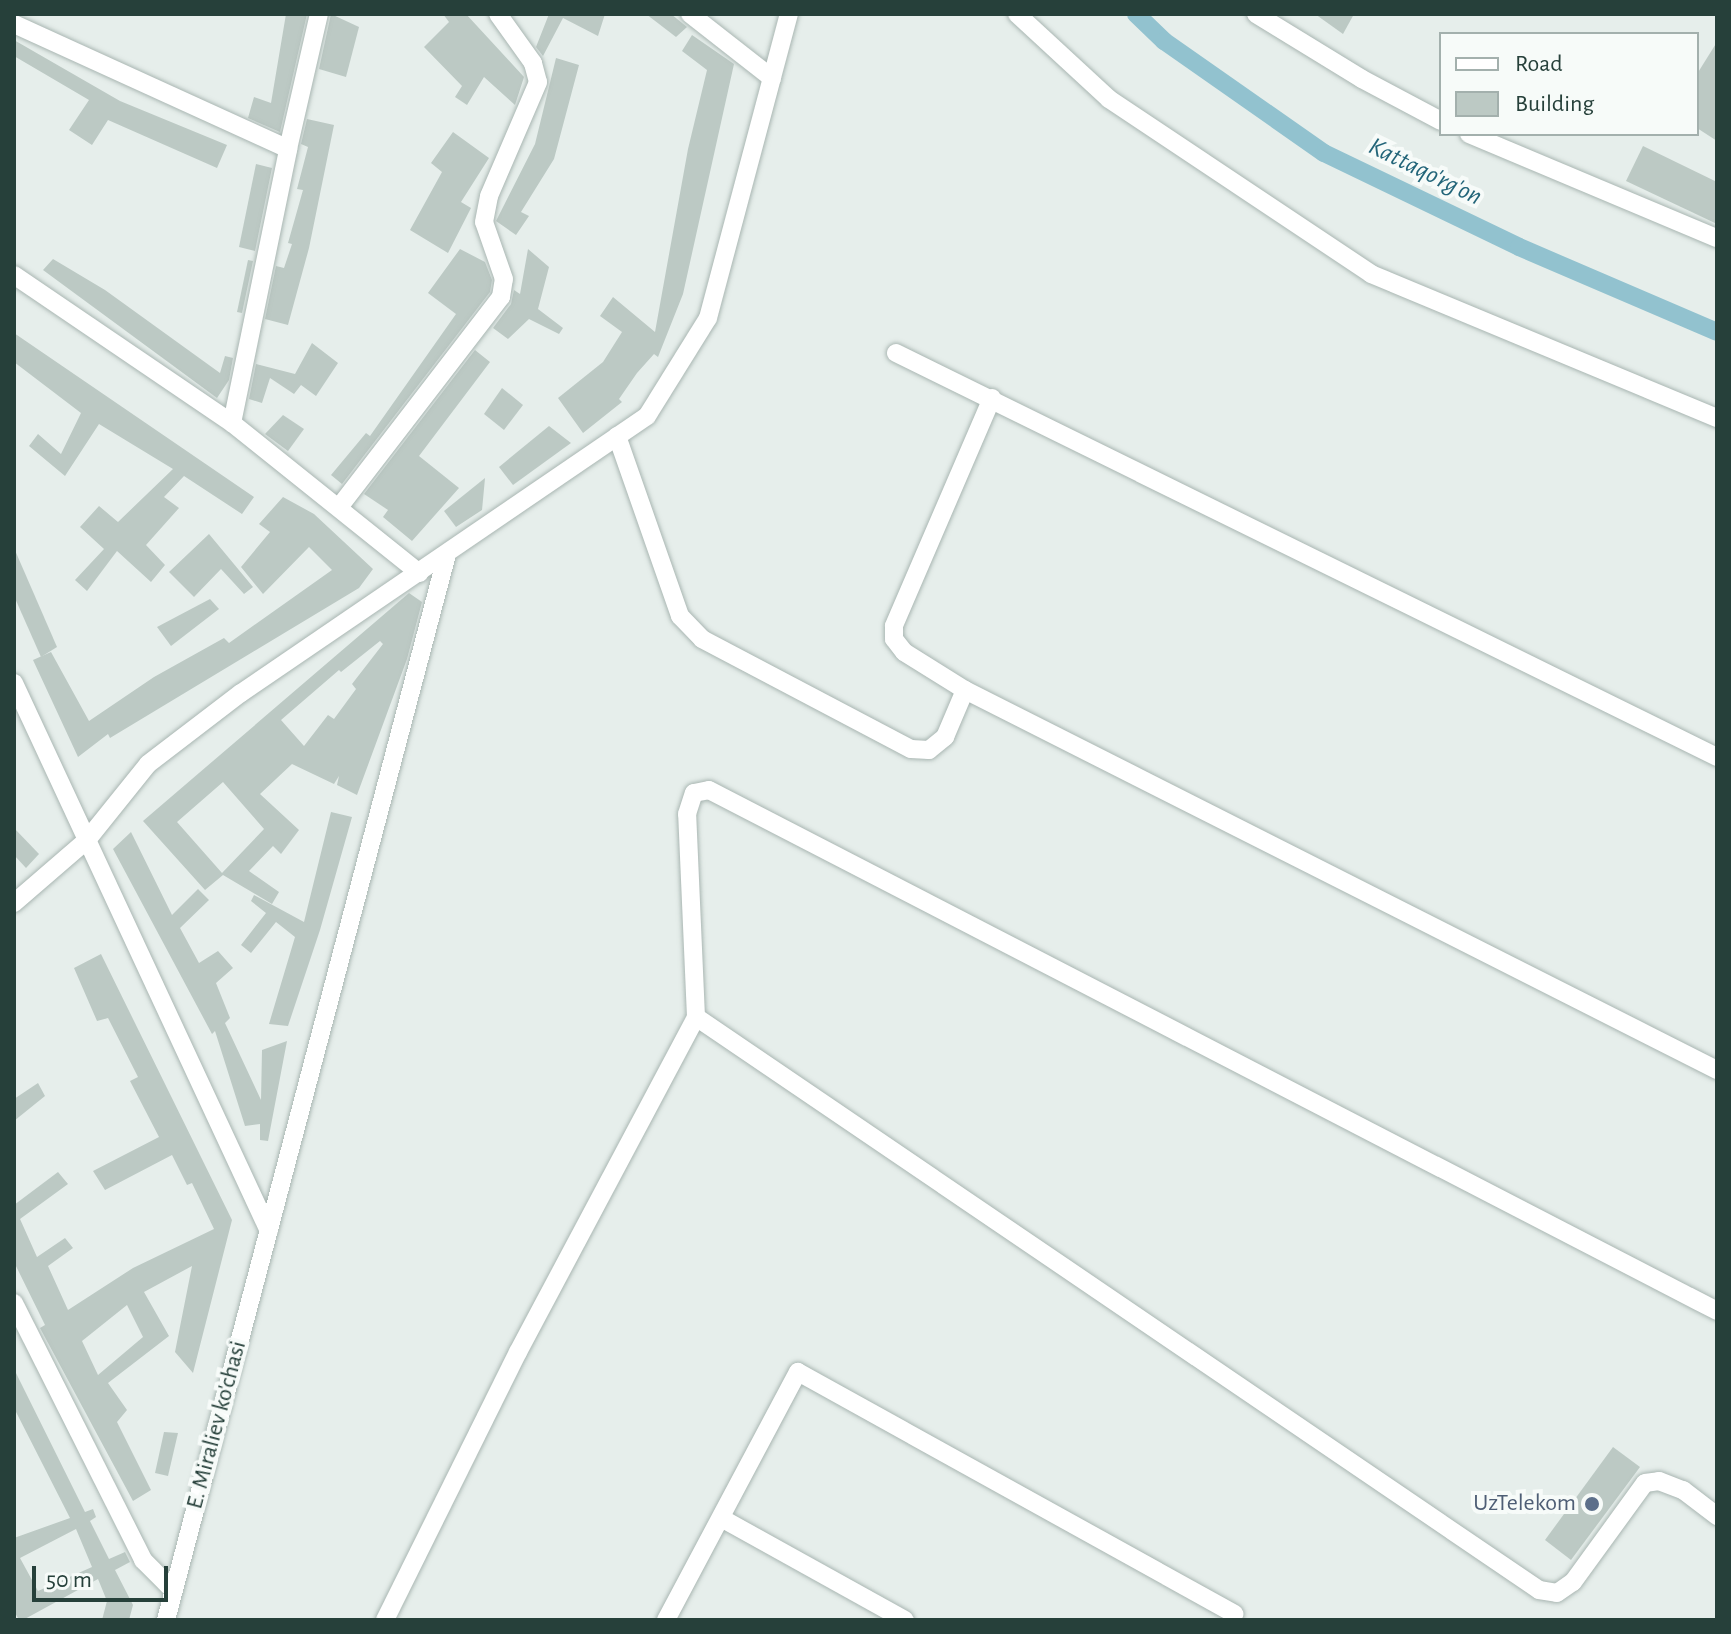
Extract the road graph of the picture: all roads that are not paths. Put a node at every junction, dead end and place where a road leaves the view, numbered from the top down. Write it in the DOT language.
graph roads {
  1 [pos="319,14"];
  2 [pos="498,14"];
  3 [pos="690,14"];
  4 [pos="789,14"];
  5 [pos="1017,14"];
  6 [pos="1256,14"];
  7 [pos="14,24"];
  8 [pos="772,78"];
  9 [pos="1439,120"];
  10 [pos="1474,136"];
  11 [pos="288,149"];
  12 [pos="1717,238"];
  13 [pos="14,275"];
  14 [pos="896,353"];
  15 [pos="992,398"];
  16 [pos="1717,418"];
  17 [pos="232,423"];
  18 [pos="617,436"];
  19 [pos="340,506"];
  20 [pos="447,554"];
  21 [pos="419,573"];
  22 [pos="965,690"];
  23 [pos="16,695"];
  24 [pos="1717,757"];
  25 [pos="87,840"];
  26 [pos="14,903"];
  27 [pos="696,1017"];
  28 [pos="1717,1070"];
  29 [pos="269,1231"];
  30 [pos="14,1303"];
  31 [pos="1717,1311"];
  32 [pos="1717,1516"];
  33 [pos="721,1518"];
  34 [pos="173,1590"];
  35 [pos="1234,1614"];
  36 [pos="166,1620"];
  37 [pos="385,1620"];
  38 [pos="666,1620"];
  39 [pos="905,1620"];
  1 -- 11 [label="street"];
  2 -- 19 [label="street"];
  3 -- 8 [label="street"];
  4 -- 8 [label="street"];
  5 -- 16 [label="street"];
  6 -- 9 [label="street"];
  7 -- 11 [label="street"];
  8 -- 18 [label="street"];
  10 -- 12 [label="street"];
  11 -- 17 [label="street"];
  13 -- 17 [label="street"];
  14 -- 15 [label="street"];
  15 -- 22 [label="street"];
  15 -- 24 [label="street"];
  17 -- 19 [label="street"];
  18 -- 20 [label="street"];
  18 -- 22 [label="street"];
  19 -- 21 [label="street"];
  20 -- 21 [label="street"];
  20 -- 29 [label="street, E. Miraliev ko'chasi"];
  21 -- 25 [label="street"];
  22 -- 28 [label="street"];
  23 -- 25 [label="street"];
  25 -- 26 [label="street"];
  25 -- 29 [label="street"];
  27 -- 31 [label="street"];
  27 -- 32 [label="street"];
  27 -- 37 [label="street"];
  29 -- 34 [label="street, E. Miraliev ko'chasi"];
  30 -- 34 [label="street"];
  33 -- 35 [label="street"];
  33 -- 38 [label="street"];
  33 -- 39 [label="street"];
  34 -- 36 [label="street, E. Miraliev ko'chasi"];
}
